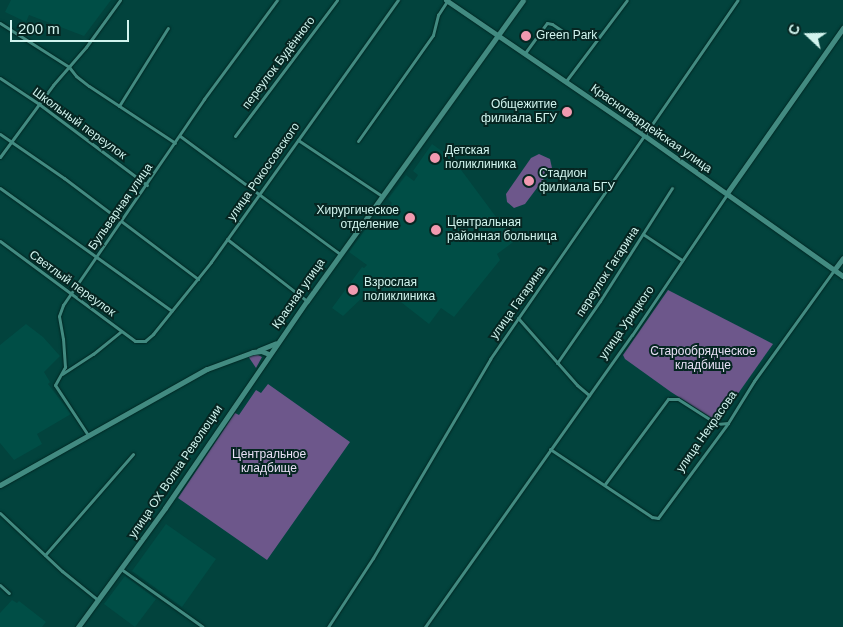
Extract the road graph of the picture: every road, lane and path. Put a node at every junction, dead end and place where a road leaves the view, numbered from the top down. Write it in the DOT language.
graph roads {
  1 [pos="120,0"];
  2 [pos="276,0"];
  3 [pos="337,0"];
  4 [pos="398,0"];
  5 [pos="447,0"];
  6 [pos="523,0"];
  7 [pos="627,0"];
  8 [pos="738,0"];
  9 [pos="0,23"];
  10 [pos="168,28"];
  11 [pos="843,28"];
  12 [pos="567,34"];
  13 [pos="498,35"];
  14 [pos="525,54"];
  15 [pos="69,68"];
  16 [pos="0,78"];
  17 [pos="566,82"];
  18 [pos="39,104"];
  19 [pos="119,106"];
  20 [pos="0,134"];
  21 [pos="180,136"];
  22 [pos="234,136"];
  23 [pos="645,136"];
  24 [pos="298,140"];
  25 [pos="12,141"];
  26 [pos="358,141"];
  27 [pos="176,143"];
  28 [pos="0,156"];
  29 [pos="147,185"];
  30 [pos="0,188"];
  31 [pos="672,188"];
  32 [pos="727,194"];
  33 [pos="259,195"];
  34 [pos="382,196"];
  35 [pos="122,222"];
  36 [pos="643,234"];
  37 [pos="227,239"];
  38 [pos="0,241"];
  39 [pos="340,254"];
  40 [pos="97,257"];
  41 [pos="843,258"];
  42 [pos="682,260"];
  43 [pos="834,270"];
  44 [pos="843,276"];
  45 [pos="198,279"];
  46 [pos="71,292"];
  47 [pos="307,301"];
  48 [pos="172,311"];
  49 [pos="518,318"];
  50 [pos="121,331"];
  51 [pos="135,341"];
  52 [pos="278,341"];
  53 [pos="253,352"];
  54 [pos="269,354"];
  55 [pos="557,363"];
  56 [pos="60,376"];
  57 [pos="589,395"];
  58 [pos="728,423"];
  59 [pos="88,435"];
  60 [pos="550,449"];
  61 [pos="133,454"];
  62 [pos="605,484"];
  63 [pos="0,485"];
  64 [pos="0,513"];
  65 [pos="45,555"];
  66 [pos="122,569"];
  67 [pos="0,585"];
  68 [pos="9,593"];
  69 [pos="98,600"];
  70 [pos="78,627"];
  71 [pos="202,627"];
  72 [pos="328,627"];
  73 [pos="425,627"];
  1 -- 15 [label="street"];
  2 -- 21 [label="street, Бульварная улица"];
  3 -- 22 [label="street, переулок Будённого"];
  4 -- 24 [label="street, улица Рокоссовского"];
  5 -- 13 [label="main road, Красногвардейская улица"];
  5 -- 26 [label="street"];
  6 -- 13 [label="main road, Красная улица"];
  7 -- 17 [label="street"];
  8 -- 23 [label="street, улица Гагарина"];
  9 -- 15 [label="street"];
  10 -- 19 [label="street"];
  11 -- 32 [label="main road, улица Урицкого"];
  12 -- 14 [label="street"];
  13 -- 14 [label="main road, Красногвардейская улица"];
  13 -- 34 [label="main road, Красная улица"];
  14 -- 17 [label="main road, Красногвардейская улица"];
  15 -- 18 [label="street"];
  15 -- 19 [label="street"];
  16 -- 18 [label="street, Школьный переулок"];
  17 -- 23 [label="main road, Красногвардейская улица"];
  18 -- 25 [label="street"];
  18 -- 29 [label="street, Школьный переулок"];
  19 -- 27 [label="street"];
  20 -- 25 [label="street"];
  21 -- 27 [label="street, Бульварная улица"];
  21 -- 33 [label="street"];
  23 -- 32 [label="main road, Красногвардейская улица"];
  23 -- 49 [label="street, улица Гагарина"];
  24 -- 33 [label="street, улица Рокоссовского"];
  24 -- 34 [label="street"];
  25 -- 28 [label="street"];
  25 -- 35 [label="street"];
  27 -- 29 [label="street, Бульварная улица"];
  29 -- 35 [label="street, Бульварная улица"];
  30 -- 40 [label="street"];
  31 -- 36 [label="street, переулок Гагарина"];
  32 -- 42 [label="street, улица Урицкого"];
  32 -- 43 [label="main road, Красногвардейская улица"];
  33 -- 37 [label="street, улица Рокоссовского"];
  33 -- 39 [label="street"];
  34 -- 39 [label="main road, Красная улица"];
  35 -- 40 [label="street, Бульварная улица"];
  35 -- 45 [label="street"];
  36 -- 42 [label="street"];
  36 -- 55 [label="street, переулок Гагарина"];
  37 -- 45 [label="street, улица Рокоссовского"];
  37 -- 47 [label="street"];
  38 -- 46 [label="street, Светлый переулок"];
  39 -- 47 [label="main road, Красная улица"];
  40 -- 46 [label="street, Бульварная улица"];
  40 -- 48 [label="street"];
  41 -- 43 [label="main road, улица Некрасова"];
  42 -- 57 [label="street, улица Урицкого"];
  43 -- 44 [label="main road, Красногвардейская улица"];
  43 -- 58 [label="street, улица Некрасова"];
  45 -- 48 [label="street, улица Рокоссовского"];
  46 -- 50 [label="street, Светлый переулок"];
  46 -- 56 [label="street, Бульварная улица"];
  47 -- 52 [label="main road, Красная улица"];
  48 -- 51 [label="street, улица Рокоссовского"];
  49 -- 55 [label="street"];
  49 -- 72 [label="street, улица Гагарина"];
  50 -- 51 [label="street, Светлый переулок"];
  50 -- 56 [label="street"];
  52 -- 53 [label="main road"];
  52 -- 54 [label="main road, Красная улица"];
  53 -- 54 [label="main road"];
  53 -- 59 [label="main road"];
  54 -- 66 [label="main road, улица ОХ Волна Революции"];
  55 -- 57 [label="street"];
  56 -- 59 [label="street, Бульварная улица"];
  57 -- 60 [label="street, улица Урицкого"];
  58 -- 62 [label="street"];
  58 -- 62 [label="street, улица Некрасова"];
  59 -- 63 [label="main road"];
  60 -- 62 [label="street"];
  60 -- 73 [label="street, улица Урицкого"];
  61 -- 65 [label="street"];
  64 -- 65 [label="street"];
  65 -- 69 [label="street"];
  66 -- 69 [label="main road, улица ОХ Волна Революции"];
  66 -- 71 [label="street"];
  67 -- 68 [label="street"];
  69 -- 70 [label="main road, улица ОХ Волна Революции"];
}
